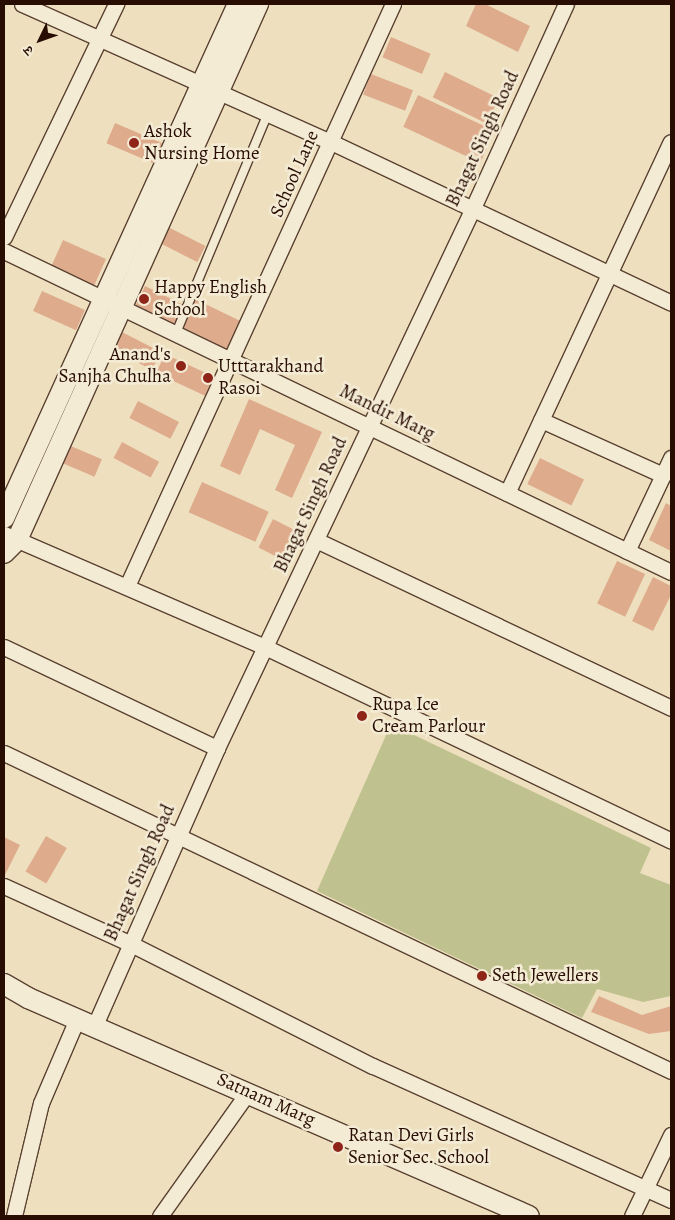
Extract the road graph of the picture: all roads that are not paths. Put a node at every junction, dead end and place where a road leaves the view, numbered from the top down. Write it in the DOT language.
graph roads {
  1 [pos="22,4"];
  2 [pos="116,4"];
  3 [pos="238,4"];
  4 [pos="258,4"];
  5 [pos="393,4"];
  6 [pos="566,4"];
  7 [pos="98,41"];
  8 [pos="208,90"];
  9 [pos="267,114"];
  10 [pos="331,142"];
  11 [pos="671,142"];
  12 [pos="472,210"];
  13 [pos="4,237"];
  14 [pos="4,251"];
  15 [pos="610,272"];
  16 [pos="106,298"];
  17 [pos="671,303"];
  18 [pos="124,308"];
  19 [pos="176,333"];
  20 [pos="232,360"];
  21 [pos="541,420"];
  22 [pos="370,427"];
  23 [pos="671,458"];
  24 [pos="663,475"];
  25 [pos="507,493"];
  26 [pos="4,518"];
  27 [pos="316,540"];
  28 [pos="8,542"];
  29 [pos="627,551"];
  30 [pos="671,572"];
  31 [pos="127,586"];
  32 [pos="4,646"];
  33 [pos="265,647"];
  34 [pos="671,708"];
  35 [pos="217,748"];
  36 [pos="4,753"];
  37 [pos="179,834"];
  38 [pos="671,841"];
  39 [pos="4,886"];
  40 [pos="131,944"];
  41 [pos="4,984"];
  42 [pos="86,1022"];
  43 [pos="671,1071"];
  44 [pos="248,1092"];
  45 [pos="671,1135"];
  46 [pos="644,1186"];
  47 [pos="671,1200"];
  48 [pos="635,1213"];
  49 [pos="14,1216"];
  50 [pos="160,1216"];
  51 [pos="529,1216"];
  1 -- 7 [label="street"];
  2 -- 7 [label="street"];
  3 -- 8 [label="street"];
  4 -- 8 [label="street"];
  5 -- 10 [label="street, School Lane"];
  6 -- 12 [label="street, Bhagat Singh Road"];
  7 -- 8 [label="street"];
  7 -- 13 [label="street"];
  8 -- 9 [label="street"];
  8 -- 16 [label="street"];
  8 -- 18 [label="street"];
  9 -- 10 [label="street"];
  9 -- 19 [label="lane"];
  10 -- 12 [label="street"];
  10 -- 20 [label="street, School Lane"];
  11 -- 15 [label="street"];
  12 -- 15 [label="street"];
  12 -- 22 [label="street, Bhagat Singh Road"];
  14 -- 16 [label="street, Mandir Marg"];
  15 -- 17 [label="street"];
  15 -- 21 [label="street"];
  16 -- 18 [label="street, Mandir Marg"];
  16 -- 26 [label="street"];
  18 -- 19 [label="street, Mandir Marg"];
  18 -- 28 [label="street"];
  19 -- 20 [label="street, Mandir Marg"];
  20 -- 22 [label="street, Mandir Marg"];
  20 -- 31 [label="street, School Lane"];
  21 -- 24 [label="street"];
  21 -- 25 [label="street"];
  22 -- 25 [label="street, Mandir Marg"];
  22 -- 27 [label="street, Bhagat Singh Road"];
  23 -- 24 [label="street"];
  24 -- 29 [label="street"];
  25 -- 29 [label="street, Mandir Marg"];
  27 -- 33 [label="street, Bhagat Singh Road"];
  27 -- 34 [label="street"];
  28 -- 31 [label="street"];
  29 -- 30 [label="street, Mandir Marg"];
  31 -- 33 [label="street"];
  32 -- 35 [label="street"];
  33 -- 35 [label="street, Bhagat Singh Road"];
  33 -- 38 [label="street"];
  35 -- 37 [label="street, Bhagat Singh Road"];
  36 -- 37 [label="street"];
  37 -- 40 [label="street, Bhagat Singh Road"];
  37 -- 43 [label="street"];
  39 -- 40 [label="street"];
  40 -- 42 [label="street, Bhagat Singh Road"];
  40 -- 46 [label="street"];
  41 -- 42 [label="street, Satnam Marg"];
  42 -- 44 [label="street, Satnam Marg"];
  42 -- 49 [label="street, Bhagat Singh Road"];
  44 -- 50 [label="street"];
  44 -- 51 [label="street, Satnam Marg"];
  45 -- 46 [label="street"];
  46 -- 47 [label="street"];
  46 -- 48 [label="street"];
}
